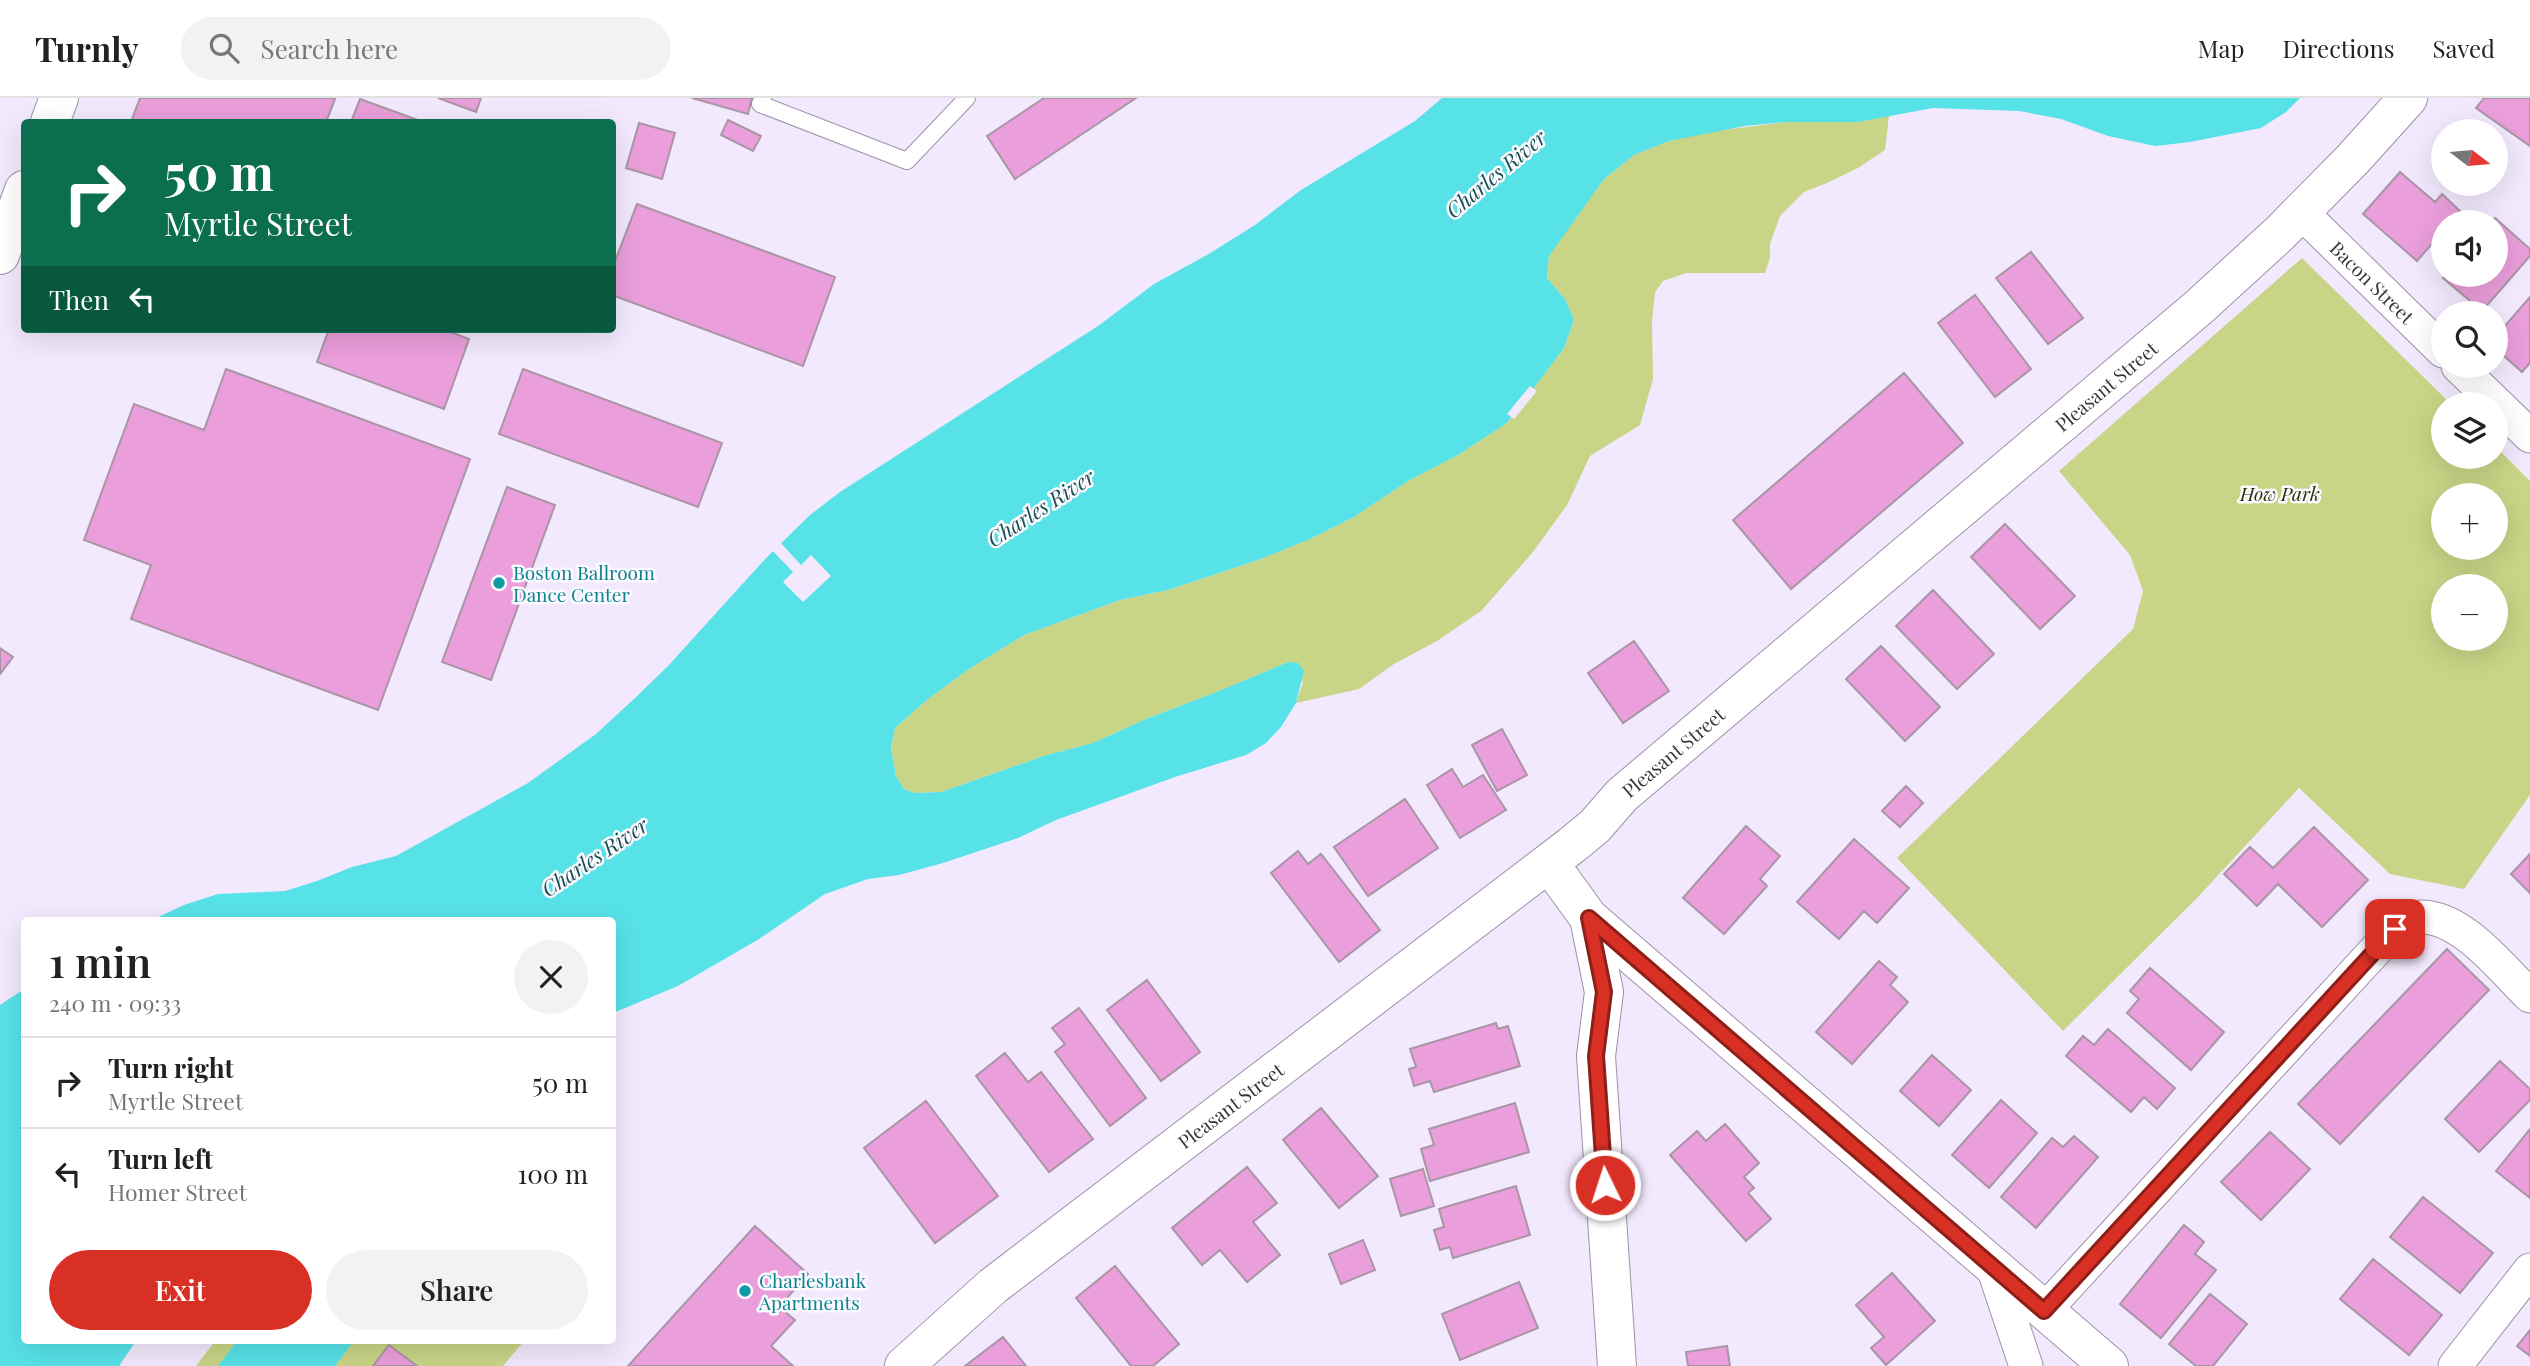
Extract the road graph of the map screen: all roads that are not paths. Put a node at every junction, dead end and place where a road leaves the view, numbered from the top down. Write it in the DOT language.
graph roads {
  1 [pos="59,98"];
  2 [pos="762,98"];
  3 [pos="967,98"];
  4 [pos="2408,98"];
  5 [pos="51,119"];
  6 [pos="21,198"];
  7 [pos="2301,212"];
  8 [pos="0,255"];
  9 [pos="2431,339"];
  10 [pos="2470,378"];
  11 [pos="2530,436"];
  12 [pos="1549,863"];
  13 [pos="1589,918"];
  14 [pos="2530,996"];
  15 [pos="1993,1267"];
  16 [pos="2530,1270"];
  17 [pos="2044,1311"];
  18 [pos="904,1366"];
  19 [pos="1617,1366"];
  20 [pos="2026,1366"];
  21 [pos="2109,1366"];
  22 [pos="2455,1366"];
  1 -- 5 [label="street"];
  2 -- 3 [label="lane"];
  4 -- 7 [label="street, Pleasant Street"];
  6 -- 8 [label="street"];
  7 -- 9 [label="street, Bacon Street"];
  7 -- 12 [label="street, Pleasant Street"];
  10 -- 11 [label="street"];
  12 -- 13 [label="street"];
  12 -- 18 [label="street, Pleasant Street"];
  13 -- 15 [label="street"];
  13 -- 19 [label="street"];
  14 -- 17 [label="street"];
  15 -- 17 [label="street"];
  15 -- 20 [label="street"];
  16 -- 22 [label="street"];
  17 -- 21 [label="street"];
}
